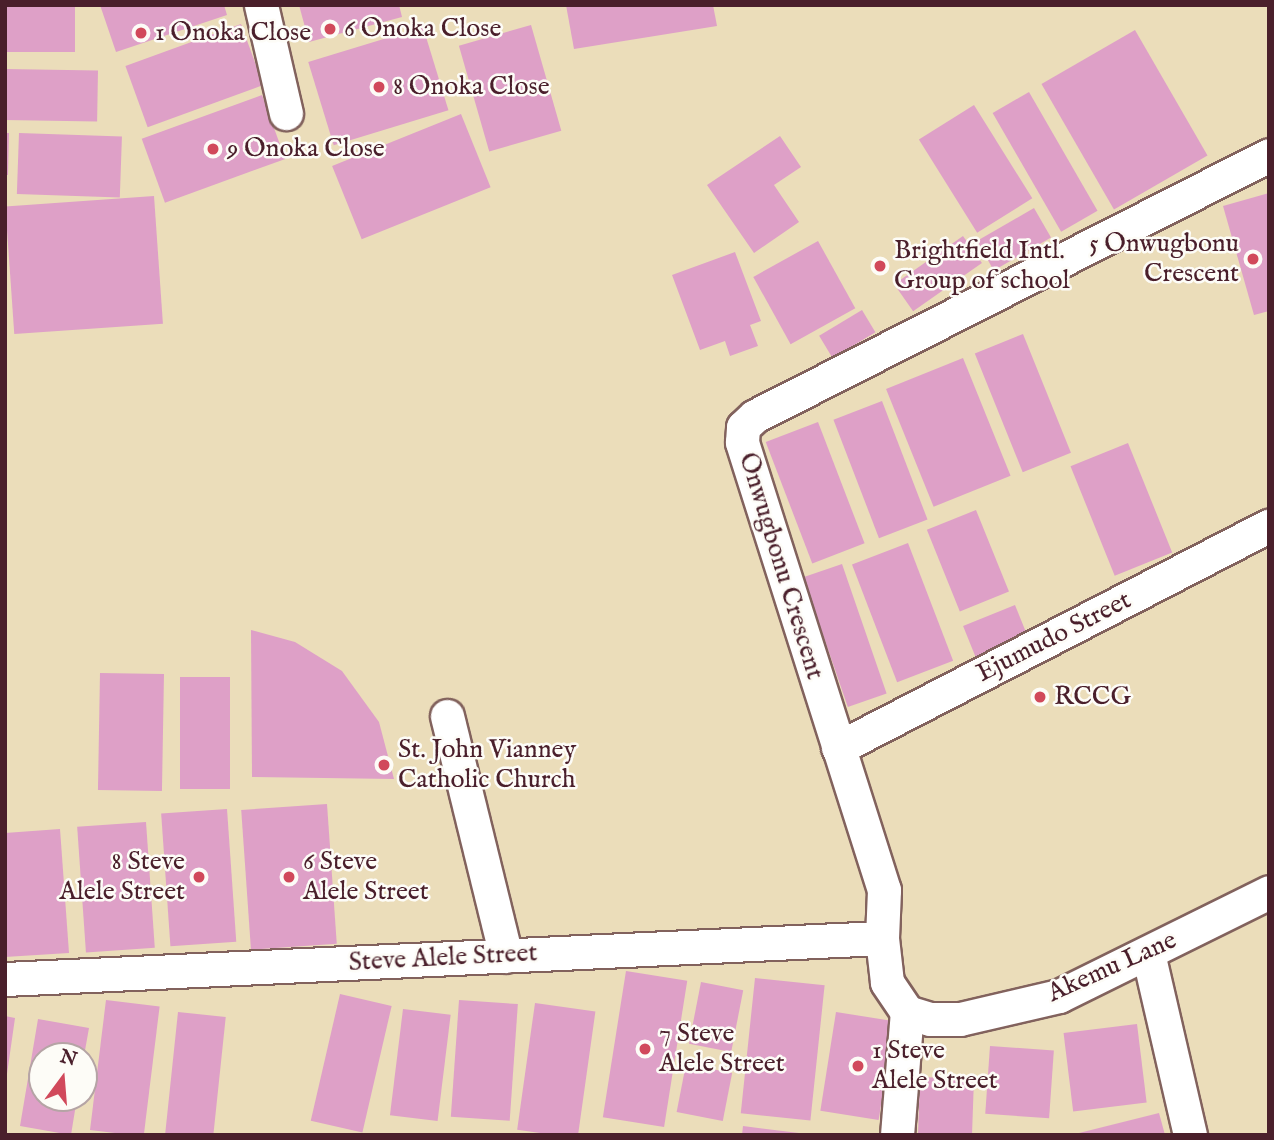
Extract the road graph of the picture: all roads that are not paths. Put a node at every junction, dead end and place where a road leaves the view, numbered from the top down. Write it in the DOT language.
graph roads {
  1 [pos="261,5"];
  2 [pos="286,113"];
  3 [pos="1269,155"];
  4 [pos="1269,526"];
  5 [pos="447,716"];
  6 [pos="838,748"];
  7 [pos="1269,892"];
  8 [pos="882,938"];
  9 [pos="1148,953"];
  10 [pos="506,956"];
  11 [pos="5,979"];
  12 [pos="907,1012"];
  13 [pos="897,1135"];
  14 [pos="1190,1135"];
  1 -- 2 [label="street"];
  3 -- 6 [label="street, Onwugbonu Crescent"];
  4 -- 6 [label="street, Ejumudo Street"];
  5 -- 10 [label="street"];
  6 -- 8 [label="street"];
  7 -- 9 [label="street, Akemu Lane"];
  8 -- 10 [label="street, Steve Alele Street"];
  8 -- 12 [label="street"];
  9 -- 12 [label="street, Akemu Lane"];
  9 -- 14 [label="street"];
  10 -- 11 [label="street, Steve Alele Street"];
  12 -- 13 [label="street"];
}
